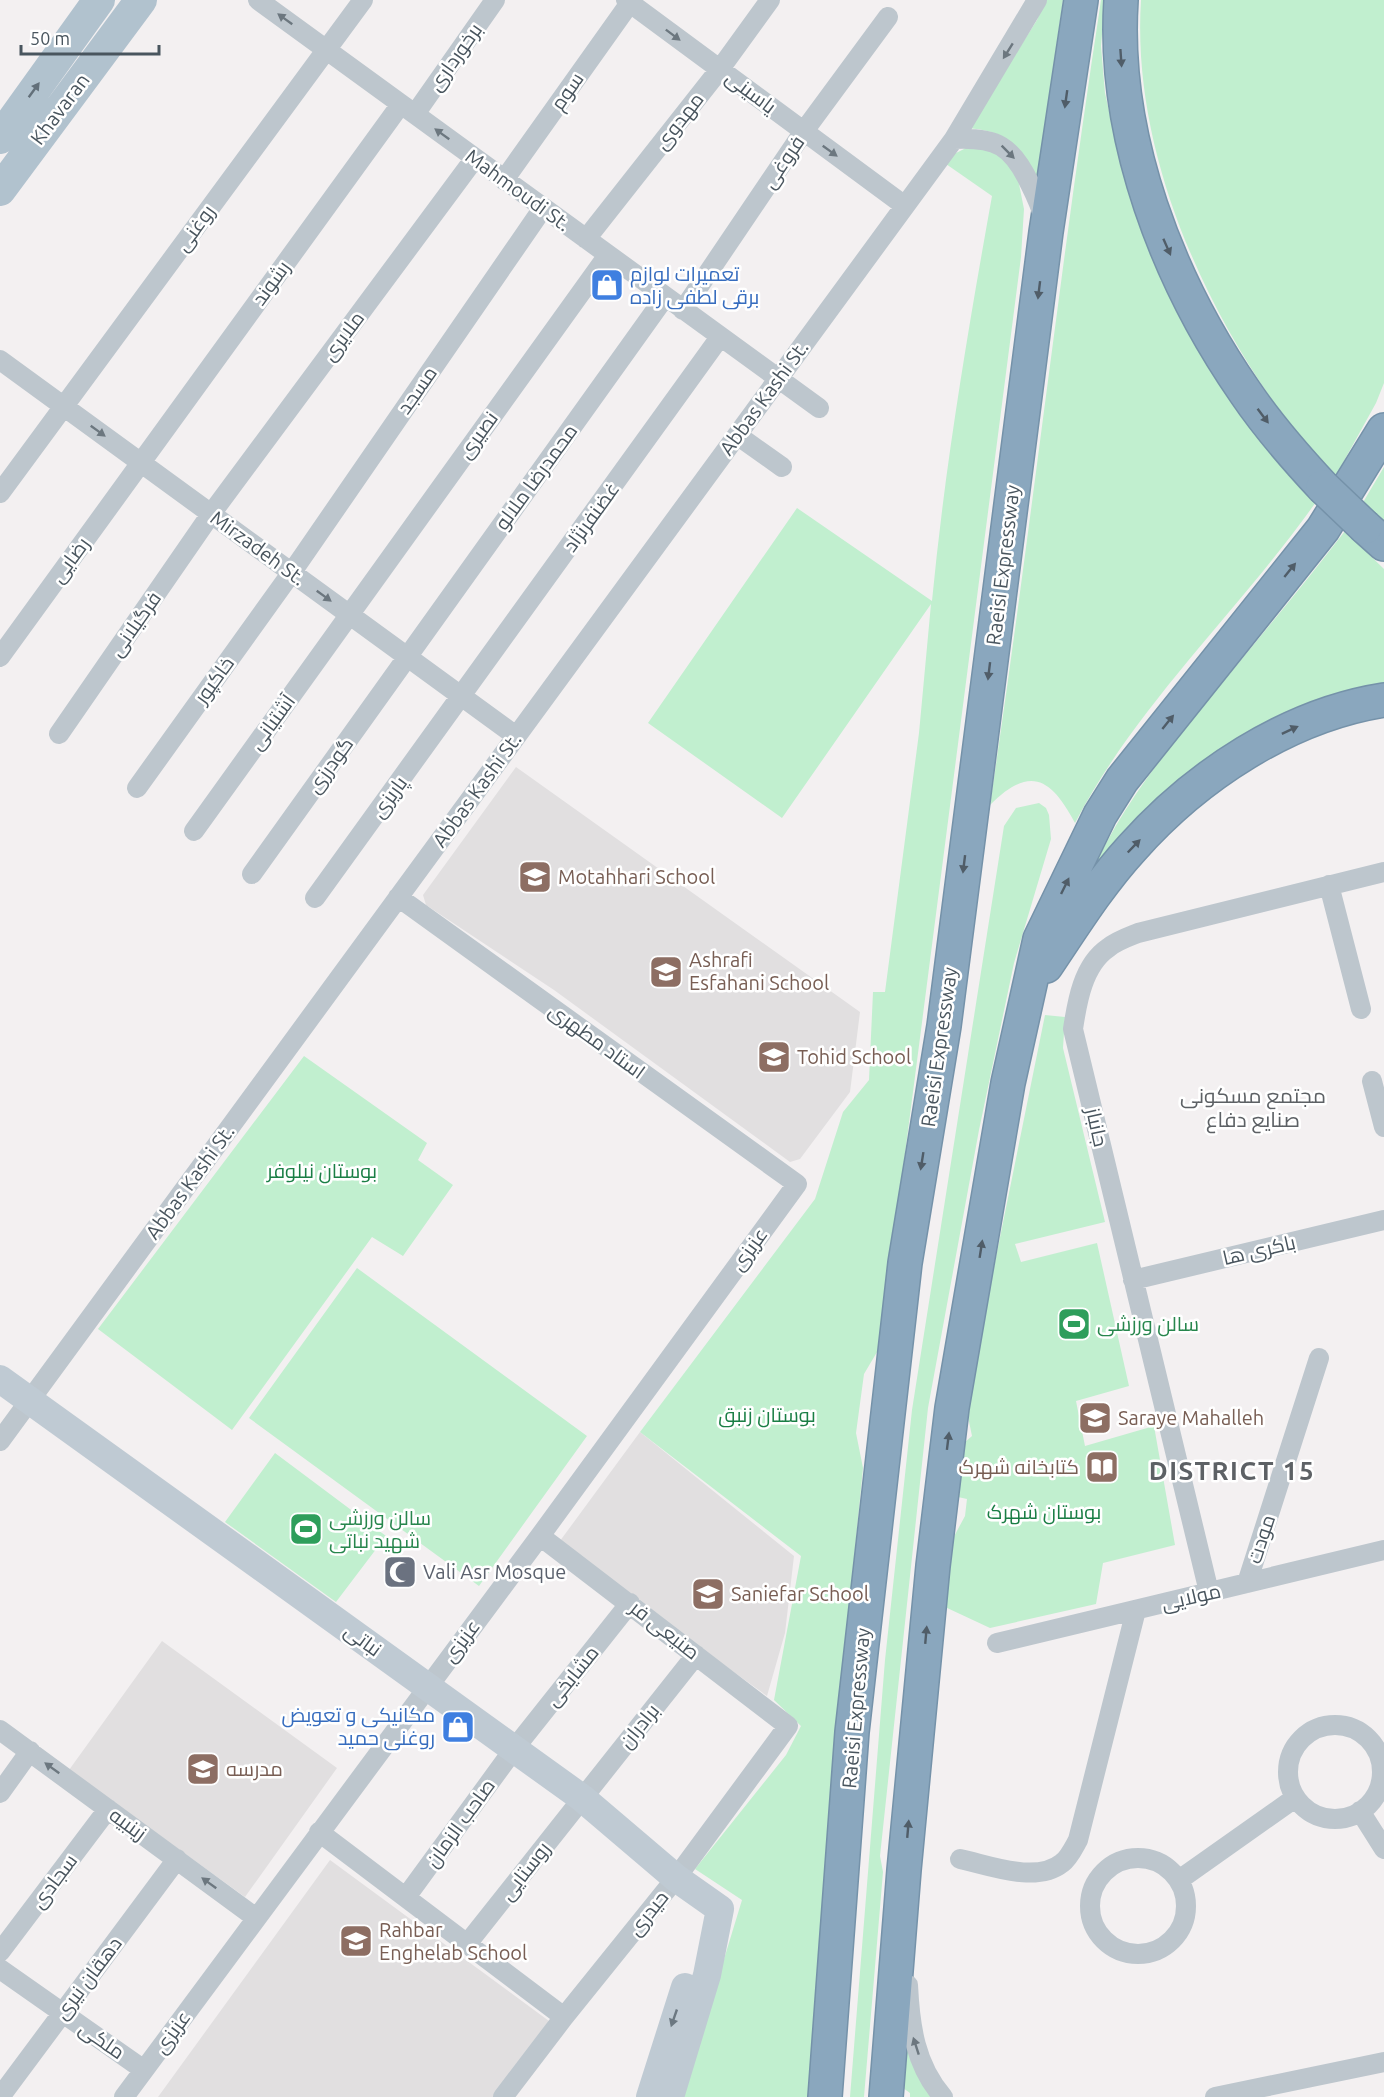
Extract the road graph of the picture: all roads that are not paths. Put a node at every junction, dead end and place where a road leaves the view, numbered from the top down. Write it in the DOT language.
graph roads {
  1 [pos="99,0"];
  2 [pos="141,0"];
  3 [pos="258,0"];
  4 [pos="363,0"];
  5 [pos="495,0"];
  6 [pos="770,0"];
  7 [pos="1037,0"];
  8 [pos="1081,0"];
  9 [pos="1120,0"];
  10 [pos="630,1"];
  11 [pos="888,17"];
  12 [pos="327,50"];
  13 [pos="720,69"];
  14 [pos="408,109"];
  15 [pos="804,131"];
  16 [pos="0,138"];
  17 [pos="954,139"];
  18 [pos="475,158"];
  19 [pos="504,180"];
  20 [pos="0,190"];
  21 [pos="905,206"];
  22 [pos="543,208"];
  23 [pos="1046,232"];
  24 [pos="586,240"];
  25 [pos="608,255"];
  26 [pos="665,297"];
  27 [pos="683,310"];
  28 [pos="720,337"];
  29 [pos="0,360"];
  30 [pos="778,379"];
  31 [pos="63,406"];
  32 [pos="819,408"];
  33 [pos="1384,430"];
  34 [pos="737,435"];
  35 [pos="141,462"];
  36 [pos="782,467"];
  37 [pos="0,493"];
  38 [pos="211,514"];
  39 [pos="1374,536"];
  40 [pos="292,572"];
  41 [pos="349,614"];
  42 [pos="0,657"];
  43 [pos="407,657"];
  44 [pos="462,696"];
  45 [pos="1384,700"];
  46 [pos="59,734"];
  47 [pos="516,736"];
  48 [pos="137,788"];
  49 [pos="194,831"];
  50 [pos="1384,872"];
  51 [pos="252,874"];
  52 [pos="1329,885"];
  53 [pos="315,897"];
  54 [pos="398,897"];
  55 [pos="1026,995"];
  56 [pos="1361,1009"];
  57 [pos="1372,1081"];
  58 [pos="1384,1127"];
  59 [pos="797,1184"];
  60 [pos="1384,1220"];
  61 [pos="1133,1280"];
  62 [pos="1319,1358"];
  63 [pos="0,1379"];
  64 [pos="30,1400"];
  65 [pos="0,1441"];
  66 [pos="540,1536"];
  67 [pos="1384,1551"];
  68 [pos="1247,1583"];
  69 [pos="1209,1592"];
  70 [pos="630,1603"];
  71 [pos="1136,1610"];
  72 [pos="997,1643"];
  73 [pos="696,1655"];
  74 [pos="427,1686"];
  75 [pos="788,1726"];
  76 [pos="0,1730"];
  77 [pos="514,1749"];
  78 [pos="30,1751"];
  79 [pos="0,1792"];
  80 [pos="582,1798"];
  81 [pos="1295,1798"];
  82 [pos="108,1809"];
  83 [pos="1360,1811"];
  84 [pos="319,1832"];
  85 [pos="1384,1849"];
  86 [pos="177,1859"];
  87 [pos="960,1859"];
  88 [pos="904,1870"];
  89 [pos="676,1878"];
  90 [pos="1179,1880"];
  91 [pos="406,1897"];
  92 [pos="718,1917"];
  93 [pos="256,1918"];
  94 [pos="467,1944"];
  95 [pos="0,1952"];
  96 [pos="0,1969"];
  97 [pos="62,2013"];
  98 [pos="564,2017"];
  99 [pos="1384,2062"];
  100 [pos="144,2070"];
  101 [pos="1294,2089"];
  102 [pos="0,2097"];
  103 [pos="124,2097"];
  104 [pos="503,2097"];
  105 [pos="650,2097"];
  106 [pos="670,2097"];
  107 [pos="825,2097"];
  108 [pos="886,2097"];
  109 [pos="943,2097"];
  110 [pos="1215,2097"];
  16 -- 1 [label="main road, Khavaran, one-way"];
  2 -- 20 [label="main road, Khavaran"];
  12 -- 3 [label="street, Mahmoudi St., one-way"];
  4 -- 12 [label="street, روغنی"];
  5 -- 14 [label="street, برخورداری"];
  6 -- 13 [label="street, مهدوی"];
  7 -- 17 [label="street, Abbas Kashi St., one-way"];
  8 -- 23 [label="highway, Raeisi Expressway, one-way"];
  9 -- 39 [label="highway, one-way, bridge"];
  10 -- 13 [label="street, یاسینی, one-way"];
  10 -- 19 [label="street, سوم"];
  11 -- 15 [label="street, فروغی"];
  12 -- 14 [label="street, Mahmoudi St."];
  12 -- 31 [label="street, روغنی"];
  13 -- 15 [label="street, یاسینی"];
  13 -- 24 [label="street, مهدوی"];
  18 -- 14 [label="street, Mahmoudi St., one-way"];
  14 -- 35 [label="street, رشوند"];
  15 -- 21 [label="street, یاسینی, one-way"];
  15 -- 27 [label="street, فروغی"];
  17 -- 21 [label="street, Abbas Kashi St."];
  17 -- 23 [label="street, one-way"];
  18 -- 19 [label="street, Mahmoudi St."];
  18 -- 38 [label="street, ملایری"];
  19 -- 22 [label="street, Mahmoudi St."];
  21 -- 30 [label="street, Abbas Kashi St."];
  22 -- 24 [label="street, Mahmoudi St."];
  22 -- 40 [label="street, مسجد"];
  23 -- 107 [label="highway, Raeisi Expressway, one-way"];
  24 -- 25 [label="street, Mahmoudi St."];
  25 -- 26 [label="street, Mahmoudi St."];
  25 -- 41 [label="street, نصیری"];
  26 -- 27 [label="street, Mahmoudi St."];
  26 -- 43 [label="street, محمدرضا ملالو"];
  27 -- 28 [label="street, Mahmoudi St."];
  28 -- 30 [label="street, Mahmoudi St."];
  28 -- 44 [label="street, غضنفرنژاد"];
  29 -- 31 [label="street, Mirzadeh St."];
  30 -- 32 [label="street, Mahmoudi St."];
  30 -- 34 [label="street, Abbas Kashi St."];
  31 -- 35 [label="street, Mirzadeh St., one-way"];
  31 -- 37 [label="street, روغنی"];
  55 -- 33 [label="highway, one-way"];
  34 -- 36 [label="street"];
  34 -- 47 [label="street, Abbas Kashi St."];
  35 -- 38 [label="street, Mirzadeh St."];
  35 -- 42 [label="street, رضایی"];
  38 -- 40 [label="street, Mirzadeh St."];
  38 -- 46 [label="street, فرگیلانی"];
  40 -- 41 [label="street, Mirzadeh St., one-way"];
  40 -- 48 [label="street, خاکپور"];
  41 -- 43 [label="street, Mirzadeh St."];
  41 -- 49 [label="street, آشتیانی"];
  43 -- 44 [label="street, Mirzadeh St."];
  43 -- 51 [label="street, گودرزی"];
  44 -- 47 [label="street, Mirzadeh St."];
  44 -- 53 [label="street, پاریزی"];
  55 -- 45 [label="highway, one-way"];
  47 -- 54 [label="street, Abbas Kashi St."];
  50 -- 52 [label="street, جانباز"];
  52 -- 56 [label="street"];
  52 -- 61 [label="street, جانباز"];
  54 -- 59 [label="street, استاد مطهری"];
  54 -- 64 [label="street, Abbas Kashi St."];
  88 -- 55 [label="highway, one-way"];
  57 -- 58 [label="street"];
  59 -- 66 [label="street, عزیزی"];
  60 -- 61 [label="street, باکری ها"];
  61 -- 69 [label="street, جانباز"];
  62 -- 68 [label="street, مودت"];
  63 -- 64 [label="main road, نباتی"];
  64 -- 65 [label="street, Abbas Kashi St."];
  64 -- 74 [label="main road, نباتی"];
  66 -- 70 [label="street, صنیعی فر"];
  66 -- 74 [label="street, عزیزی"];
  67 -- 68 [label="street, مولايی"];
  68 -- 69 [label="street, مولايی"];
  69 -- 71 [label="street, مولايی"];
  70 -- 73 [label="street, صنیعی فر"];
  70 -- 77 [label="street, مشایخی"];
  71 -- 72 [label="street, مولايی"];
  71 -- 87 [label="street"];
  73 -- 75 [label="street, صنیعی فر"];
  73 -- 80 [label="street, برادران"];
  74 -- 77 [label="main road, نباتی"];
  74 -- 84 [label="street, عزیزی"];
  75 -- 89 [label="street, حیدری"];
  76 -- 78 [label="street, زینبیه"];
  77 -- 80 [label="main road, نباتی"];
  77 -- 91 [label="street, صاحب الزمان"];
  78 -- 79 [label="street"];
  82 -- 78 [label="street, زینبیه, one-way"];
  80 -- 89 [label="main road, نباتی"];
  80 -- 94 [label="street, روستایی"];
  81 -- 83 [label="street"];
  81 -- 83 [label="street"];
  81 -- 90 [label="street"];
  82 -- 86 [label="street, زینبیه"];
  82 -- 95 [label="street, سجادی"];
  83 -- 85 [label="street"];
  84 -- 91 [label="street"];
  84 -- 93 [label="street, عزیزی"];
  93 -- 86 [label="street, زینبیه, one-way"];
  86 -- 97 [label="street, دهقان نیری"];
  88 -- 108 [label="highway"];
  109 -- 88 [label="street, one-way"];
  89 -- 92 [label="main road, نباتی"];
  89 -- 98 [label="street, حیدری"];
  90 -- 90 [label="street"];
  91 -- 94 [label="street"];
  92 -- 105 [label="main road, one-way"];
  92 -- 106 [label="main road"];
  93 -- 100 [label="street, عزیزی"];
  94 -- 98 [label="street"];
  96 -- 97 [label="street, ملکی"];
  97 -- 100 [label="street, ملکی"];
  97 -- 102 [label="street, دهقان نیری"];
  98 -- 104 [label="street, حیدری"];
  99 -- 101 [label="street"];
  100 -- 103 [label="street, عزیزی"];
  101 -- 110 [label="street"];
}
